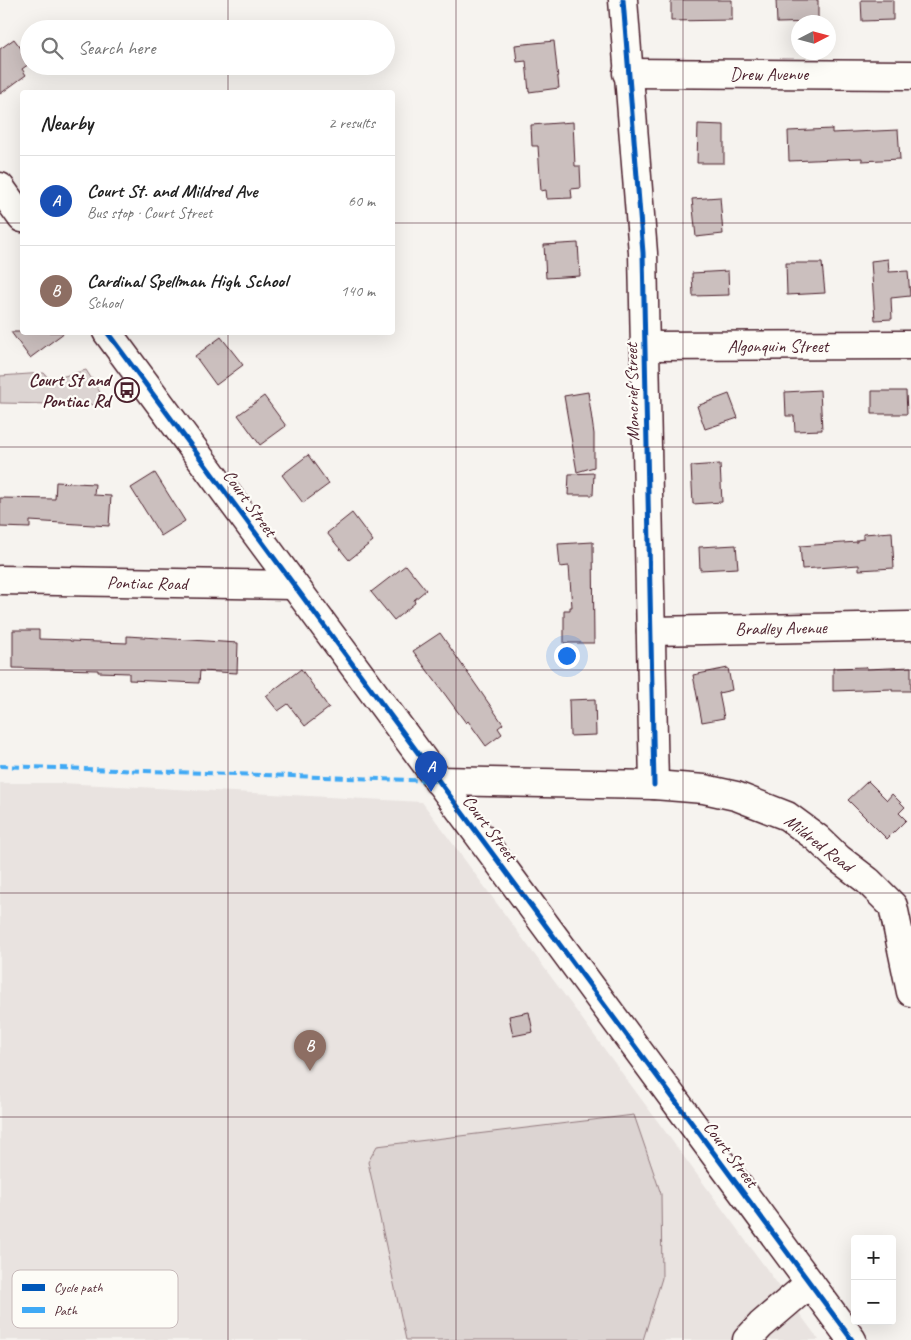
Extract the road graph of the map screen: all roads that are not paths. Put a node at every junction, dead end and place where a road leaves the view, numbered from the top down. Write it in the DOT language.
graph roads {
  1 [pos="622,0"];
  2 [pos="627,73"];
  3 [pos="911,75"];
  4 [pos="0,187"];
  5 [pos="20,215"];
  6 [pos="109,335"];
  7 [pos="911,345"];
  8 [pos="645,346"];
  9 [pos="0,580"];
  10 [pos="293,585"];
  11 [pos="911,626"];
  12 [pos="650,631"];
  13 [pos="438,781"];
  14 [pos="654,785"];
  15 [pos="902,906"];
  16 [pos="911,992"];
  17 [pos="810,1283"];
  18 [pos="746,1340"];
  19 [pos="852,1340"];
  1 -- 2 [label="street, Moncrief Street"];
  2 -- 3 [label="street, Drew Avenue"];
  2 -- 8 [label="street, Moncrief Street"];
  4 -- 5 [label="street"];
  6 -- 10 [label="street, Court Street"];
  7 -- 8 [label="street, Algonquin Street"];
  8 -- 12 [label="street, Moncrief Street"];
  9 -- 10 [label="street, Pontiac Road"];
  10 -- 13 [label="street, Court Street"];
  11 -- 12 [label="street, Bradley Avenue"];
  12 -- 14 [label="street, Moncrief Street"];
  13 -- 14 [label="street, Mildred Road"];
  13 -- 17 [label="street, Court Street"];
  14 -- 15 [label="street, Mildred Road"];
  15 -- 16 [label="street, Mildred Road"];
  17 -- 18 [label="street"];
  17 -- 19 [label="street, Court Street"];
}
